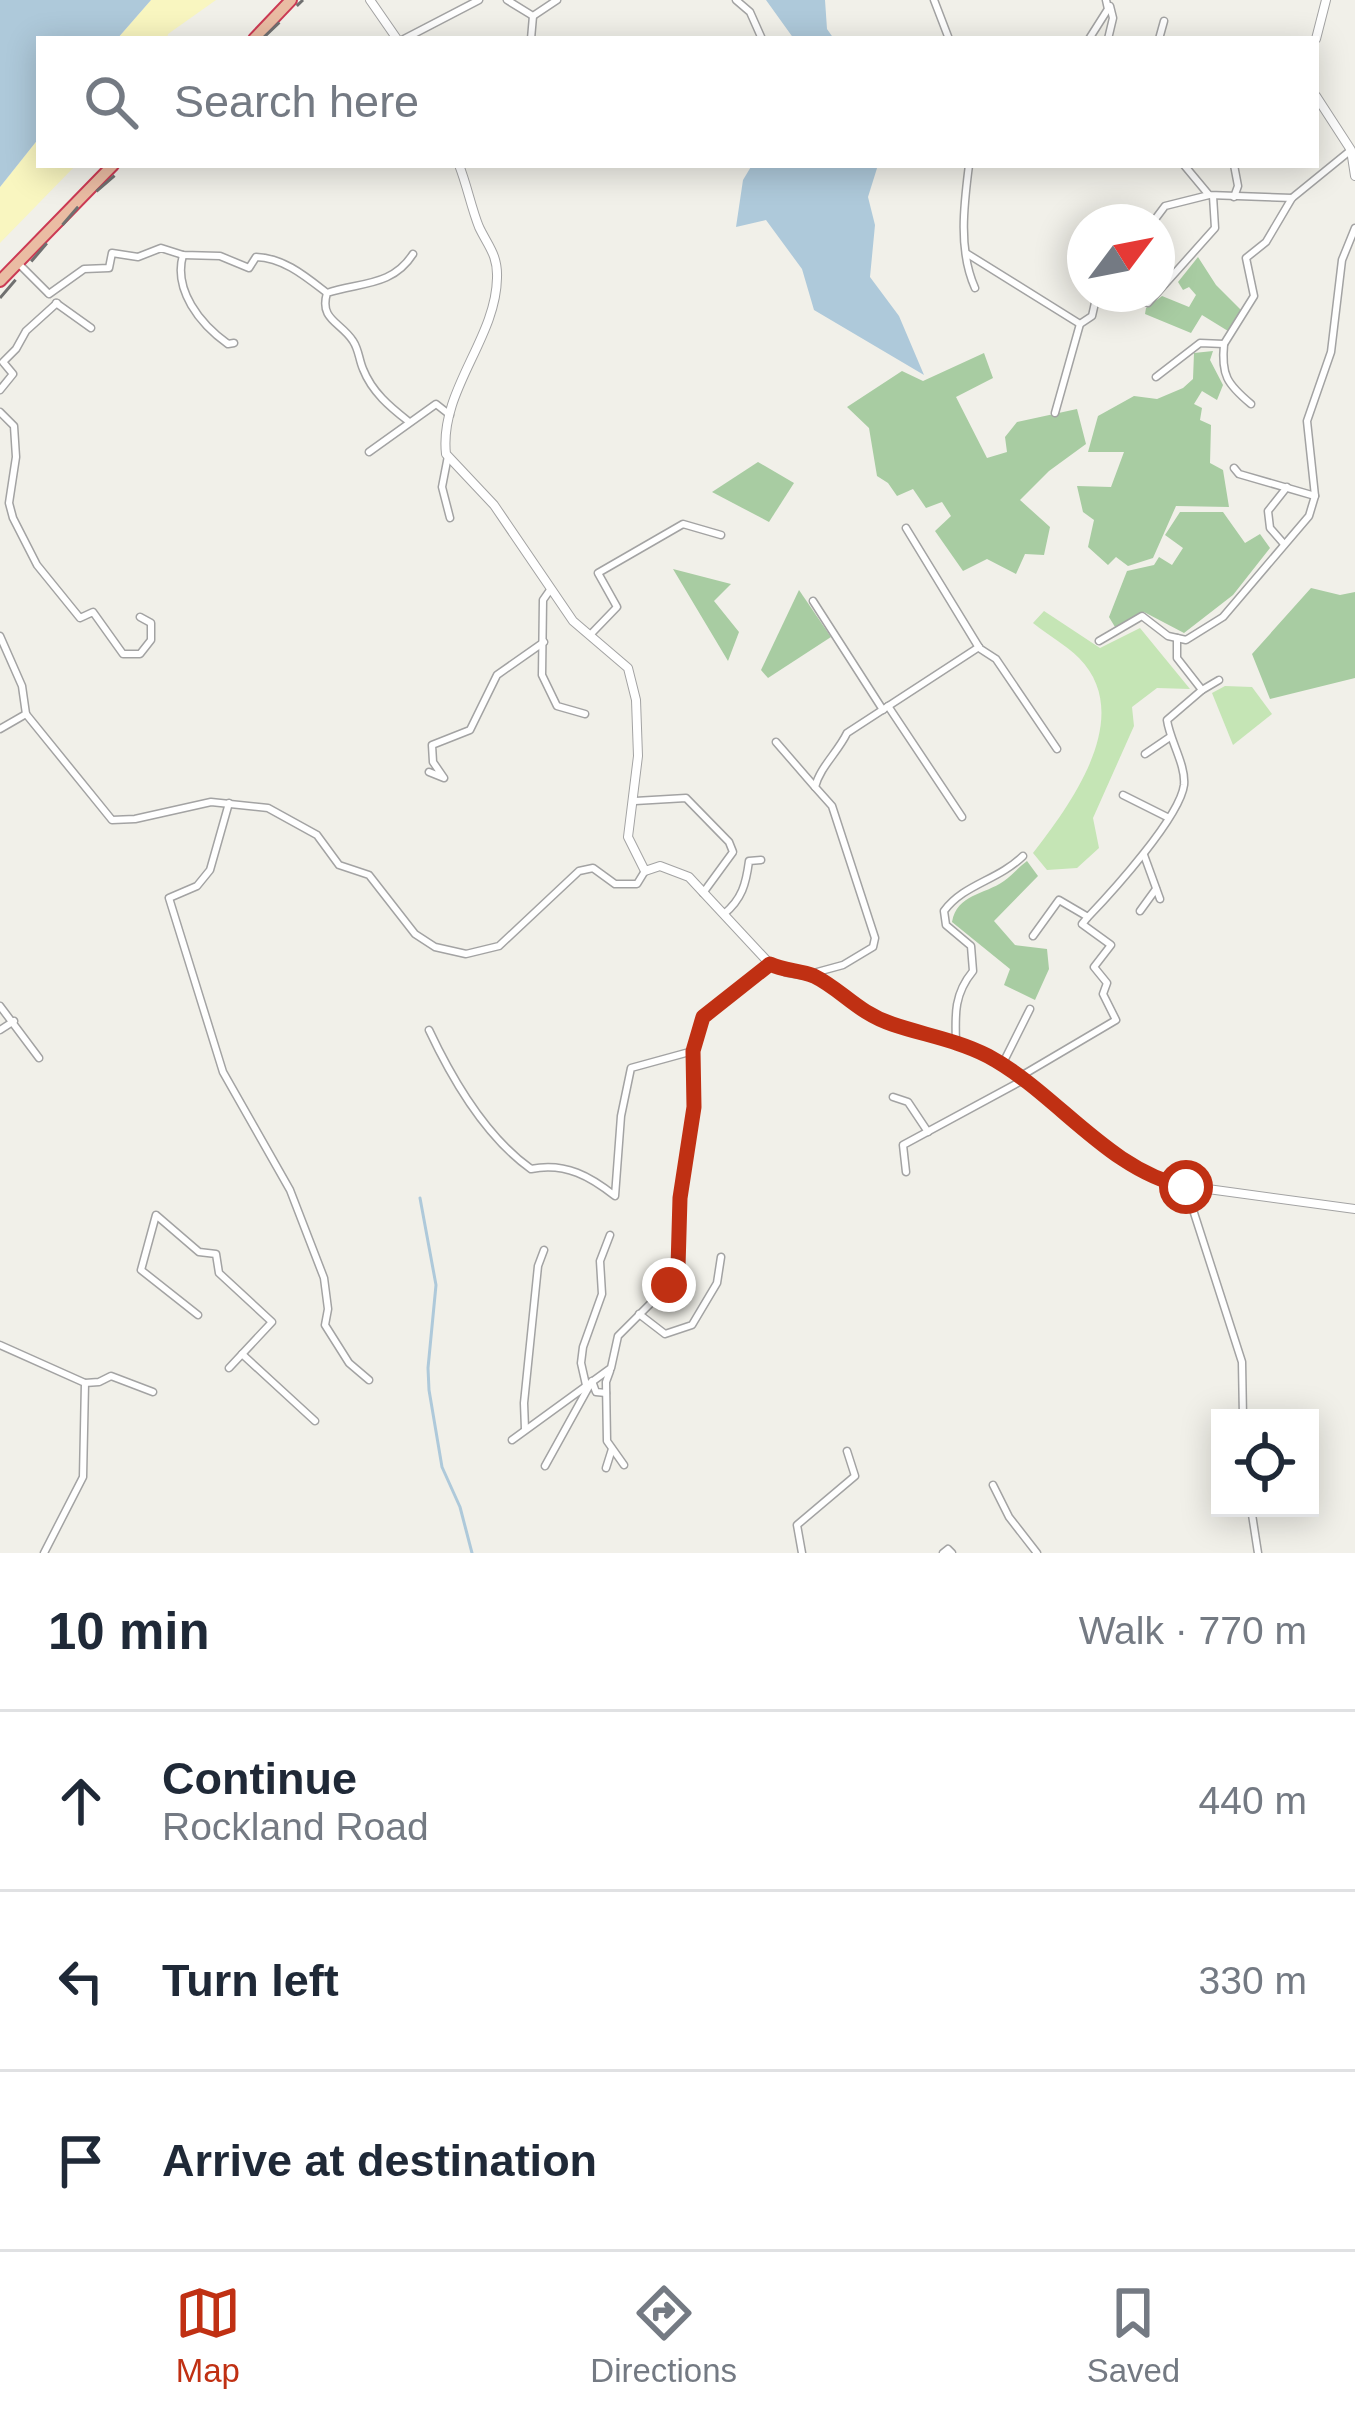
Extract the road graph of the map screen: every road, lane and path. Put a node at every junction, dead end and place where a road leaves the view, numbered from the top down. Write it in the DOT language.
graph roads {
  1 [pos="291,0"];
  2 [pos="370,0"];
  3 [pos="478,0"];
  4 [pos="507,0"];
  5 [pos="557,0"];
  6 [pos="736,0"];
  7 [pos="934,0"];
  8 [pos="1326,0"];
  9 [pos="1108,2"];
  10 [pos="532,16"];
  11 [pos="1164,21"];
  12 [pos="257,36"];
  13 [pos="399,36"];
  14 [pos="407,36"];
  15 [pos="531,36"];
  16 [pos="761,36"];
  17 [pos="948,36"];
  18 [pos="1091,36"];
  19 [pos="1109,36"];
  20 [pos="1160,36"];
  21 [pos="1317,36"];
  22 [pos="1319,101"];
  23 [pos="1351,150"];
  24 [pos="110,168"];
  25 [pos="460,168"];
  26 [pos="969,168"];
  27 [pos="1187,168"];
  28 [pos="1235,168"];
  29 [pos="1355,176"];
  30 [pos="1211,196"];
  31 [pos="1234,197"];
  32 [pos="1292,198"];
  33 [pos="1175,204"];
  34 [pos="1355,228"];
  35 [pos="413,254"];
  36 [pos="966,254"];
  37 [pos="183,255"];
  38 [pos="16,262"];
  39 [pos="1175,274"];
  40 [pos="0,281"];
  41 [pos="975,287"];
  42 [pos="327,293"];
  43 [pos="49,294"];
  44 [pos="57,303"];
  45 [pos="1093,312"];
  46 [pos="1080,324"];
  47 [pos="91,328"];
  48 [pos="234,343"];
  49 [pos="1224,344"];
  50 [pos="1156,377"];
  51 [pos="0,390"];
  52 [pos="1250,404"];
  53 [pos="0,412"];
  54 [pos="1055,412"];
  55 [pos="450,415"];
  56 [pos="408,422"];
  57 [pos="369,452"];
  58 [pos="448,457"];
  59 [pos="1234,468"];
  60 [pos="1287,488"];
  61 [pos="1315,496"];
  62 [pos="0,499"];
  63 [pos="9,502"];
  64 [pos="450,518"];
  65 [pos="721,535"];
  66 [pos="1285,544"];
  67 [pos="550,590"];
  68 [pos="813,601"];
  69 [pos="140,617"];
  70 [pos="590,635"];
  71 [pos="0,636"];
  72 [pos="1177,638"];
  73 [pos="1099,641"];
  74 [pos="544,643"];
  75 [pos="979,647"];
  76 [pos="1219,680"];
  77 [pos="1202,690"];
  78 [pos="886,708"];
  79 [pos="26,714"];
  80 [pos="585,714"];
  81 [pos="0,729"];
  82 [pos="1170,736"];
  83 [pos="776,742"];
  84 [pos="1057,749"];
  85 [pos="1145,754"];
  86 [pos="429,772"];
  87 [pos="815,788"];
  88 [pos="1123,796"];
  89 [pos="635,801"];
  90 [pos="229,803"];
  91 [pos="1167,817"];
  92 [pos="962,818"];
  93 [pos="1144,855"];
  94 [pos="1023,856"];
  95 [pos="761,860"];
  96 [pos="645,871"];
  97 [pos="703,893"];
  98 [pos="1140,911"];
  99 [pos="724,914"];
  100 [pos="1088,917"];
  101 [pos="1033,936"];
  102 [pos="770,964"];
  103 [pos="808,974"];
  104 [pos="0,1006"];
  105 [pos="1030,1009"];
  106 [pos="14,1021"];
  107 [pos="0,1030"];
  108 [pos="429,1030"];
  109 [pos="956,1043"];
  110 [pos="693,1051"];
  111 [pos="39,1058"];
  112 [pos="1002,1065"];
  113 [pos="1023,1077"];
  114 [pos="892,1097"];
  115 [pos="928,1132"];
  116 [pos="907,1172"];
  117 [pos="1186,1187"];
  118 [pos="1355,1209"];
  119 [pos="610,1235"];
  120 [pos="544,1250"];
  121 [pos="721,1257"];
  122 [pos="639,1314"];
  123 [pos="197,1315"];
  124 [pos="0,1345"];
  125 [pos="242,1354"];
  126 [pos="611,1367"];
  127 [pos="229,1368"];
  128 [pos="370,1380"];
  129 [pos="85,1383"];
  130 [pos="589,1383"];
  131 [pos="153,1392"];
  132 [pos="606,1393"];
  133 [pos="1243,1409"];
  134 [pos="315,1421"];
  135 [pos="525,1430"];
  136 [pos="512,1440"];
  137 [pos="612,1449"];
  138 [pos="848,1451"];
  139 [pos="545,1466"];
  140 [pos="624,1466"];
  141 [pos="605,1468"];
  142 [pos="993,1485"];
  143 [pos="1252,1517"];
  144 [pos="44,1553"];
  145 [pos="802,1553"];
  146 [pos="1037,1553"];
  147 [pos="1258,1553"];
  1 -- 12 [label="highway"];
  2 -- 13 [label="street"];
  3 -- 14 [label="street"];
  4 -- 10 [label="street"];
  5 -- 10 [label="street"];
  6 -- 16 [label="street"];
  7 -- 17 [label="street"];
  8 -- 21 [label="street"];
  9 -- 18 [label="street"];
  9 -- 19 [label="street"];
  10 -- 15 [label="street"];
  11 -- 20 [label="street"];
  22 -- 23 [label="street"];
  23 -- 29 [label="street"];
  23 -- 32 [label="street"];
  24 -- 38 [label="highway"];
  25 -- 55 [label="street"];
  26 -- 36 [label="street"];
  27 -- 30 [label="street"];
  28 -- 31 [label="street"];
  30 -- 31 [label="street"];
  30 -- 33 [label="street"];
  30 -- 39 [label="street"];
  31 -- 32 [label="street"];
  32 -- 49 [label="street"];
  34 -- 61 [label="street"];
  35 -- 42 [label="street"];
  36 -- 41 [label="street"];
  36 -- 46 [label="street"];
  37 -- 42 [label="street"];
  37 -- 43 [label="street"];
  37 -- 48 [label="street"];
  38 -- 40 [label="highway"];
  38 -- 43 [label="street"];
  42 -- 56 [label="street"];
  43 -- 44 [label="street"];
  44 -- 47 [label="street"];
  44 -- 51 [label="street"];
  45 -- 46 [label="street"];
  46 -- 54 [label="street"];
  49 -- 50 [label="street"];
  49 -- 52 [label="street"];
  53 -- 63 [label="street"];
  55 -- 56 [label="street"];
  55 -- 58 [label="street"];
  56 -- 57 [label="street"];
  58 -- 64 [label="street"];
  58 -- 67 [label="street"];
  59 -- 60 [label="street"];
  60 -- 61 [label="street"];
  60 -- 66 [label="street"];
  61 -- 66 [label="street"];
  62 -- 63 [label="street"];
  63 -- 69 [label="street"];
  65 -- 70 [label="street"];
  66 -- 72 [label="street"];
  67 -- 70 [label="street"];
  67 -- 74 [label="street"];
  68 -- 78 [label="street"];
  70 -- 89 [label="street"];
  71 -- 79 [label="street"];
  72 -- 73 [label="street"];
  72 -- 77 [label="street"];
  74 -- 80 [label="street"];
  74 -- 86 [label="street"];
  75 -- 75 [label="street"];
  75 -- 78 [label="street"];
  75 -- 84 [label="street"];
  76 -- 77 [label="street"];
  77 -- 82 [label="street"];
  78 -- 87 [label="street"];
  78 -- 92 [label="street"];
  79 -- 81 [label="street"];
  79 -- 90 [label="street"];
  82 -- 85 [label="street"];
  82 -- 91 [label="street"];
  83 -- 87 [label="street"];
  87 -- 103 [label="street"];
  88 -- 91 [label="street"];
  89 -- 96 [label="street"];
  89 -- 97 [label="street"];
  90 -- 96 [label="street"];
  90 -- 128 [label="street"];
  91 -- 93 [label="street"];
  93 -- 98 [label="street"];
  93 -- 100 [label="street"];
  94 -- 109 [label="street"];
  95 -- 99 [label="street"];
  96 -- 97 [label="street"];
  97 -- 99 [label="street"];
  99 -- 102 [label="street"];
  100 -- 101 [label="street"];
  100 -- 113 [label="street"];
  102 -- 103 [label="street"];
  102 -- 110 [label="street"];
  103 -- 109 [label="street"];
  104 -- 106 [label="street"];
  105 -- 112 [label="street"];
  106 -- 107 [label="street"];
  106 -- 111 [label="street"];
  108 -- 110 [label="street"];
  109 -- 112 [label="street"];
  110 -- 122 [label="street"];
  112 -- 113 [label="street"];
  113 -- 115 [label="street"];
  113 -- 117 [label="street"];
  114 -- 115 [label="street"];
  115 -- 116 [label="street"];
  117 -- 118 [label="street"];
  117 -- 133 [label="street"];
  119 -- 130 [label="street"];
  120 -- 135 [label="street"];
  121 -- 122 [label="street"];
  122 -- 126 [label="street"];
  123 -- 125 [label="street"];
  124 -- 129 [label="street"];
  125 -- 127 [label="street"];
  125 -- 134 [label="street"];
  126 -- 130 [label="street"];
  126 -- 132 [label="street"];
  129 -- 131 [label="street"];
  129 -- 144 [label="street"];
  130 -- 132 [label="street"];
  130 -- 135 [label="street"];
  130 -- 139 [label="street"];
  132 -- 137 [label="street"];
  135 -- 136 [label="street"];
  137 -- 140 [label="street"];
  137 -- 141 [label="street"];
  138 -- 145 [label="street"];
  142 -- 146 [label="street"];
  143 -- 147 [label="street"];
}
